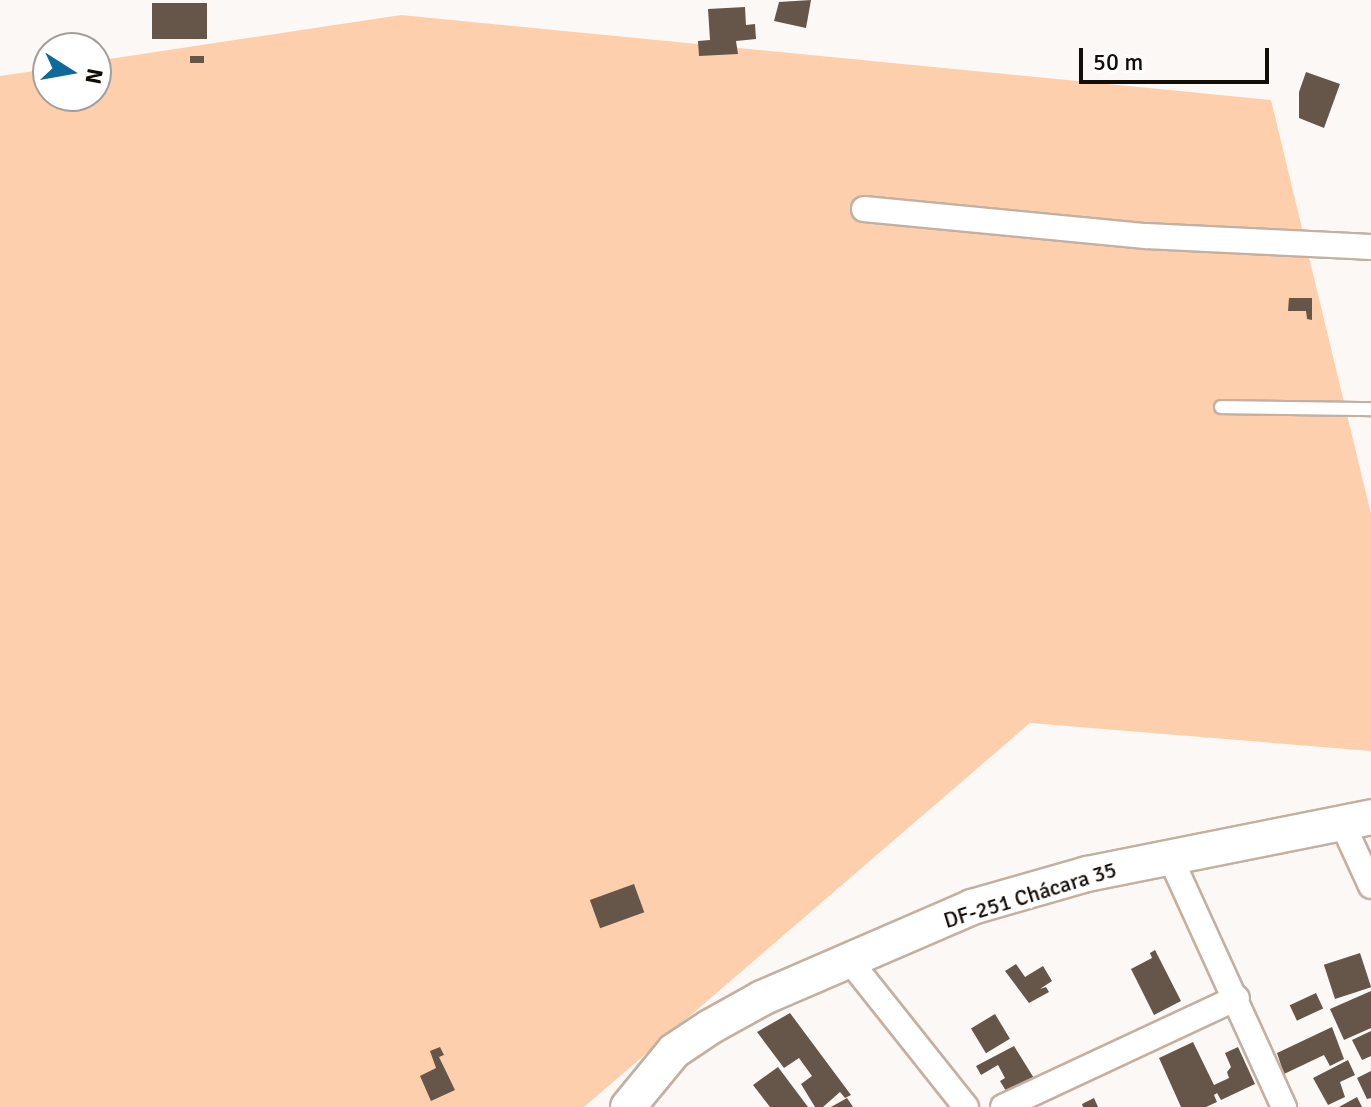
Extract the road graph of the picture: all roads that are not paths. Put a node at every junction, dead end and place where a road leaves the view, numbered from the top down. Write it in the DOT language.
graph roads {
  1 [pos="864,209"];
  2 [pos="1371,247"];
  3 [pos="1221,407"];
  4 [pos="1371,409"];
  5 [pos="1357,821"];
  6 [pos="1170,857"];
  7 [pos="1371,886"];
  8 [pos="849,960"];
  9 [pos="1237,998"];
  10 [pos="958,1105"];
  11 [pos="628,1107"];
  12 [pos="1003,1107"];
  13 [pos="1284,1107"];
  1 -- 2 [label="street"];
  3 -- 4 [label="lane"];
  5 -- 6 [label="street, DF-251 Chácara 35"];
  5 -- 7 [label="street, DF-251 Chácara 35"];
  6 -- 8 [label="street, DF-251 Chácara 35"];
  6 -- 9 [label="street"];
  8 -- 10 [label="street"];
  8 -- 11 [label="street, DF-251 Chácara 35"];
  9 -- 12 [label="street"];
  9 -- 13 [label="street"];
}
